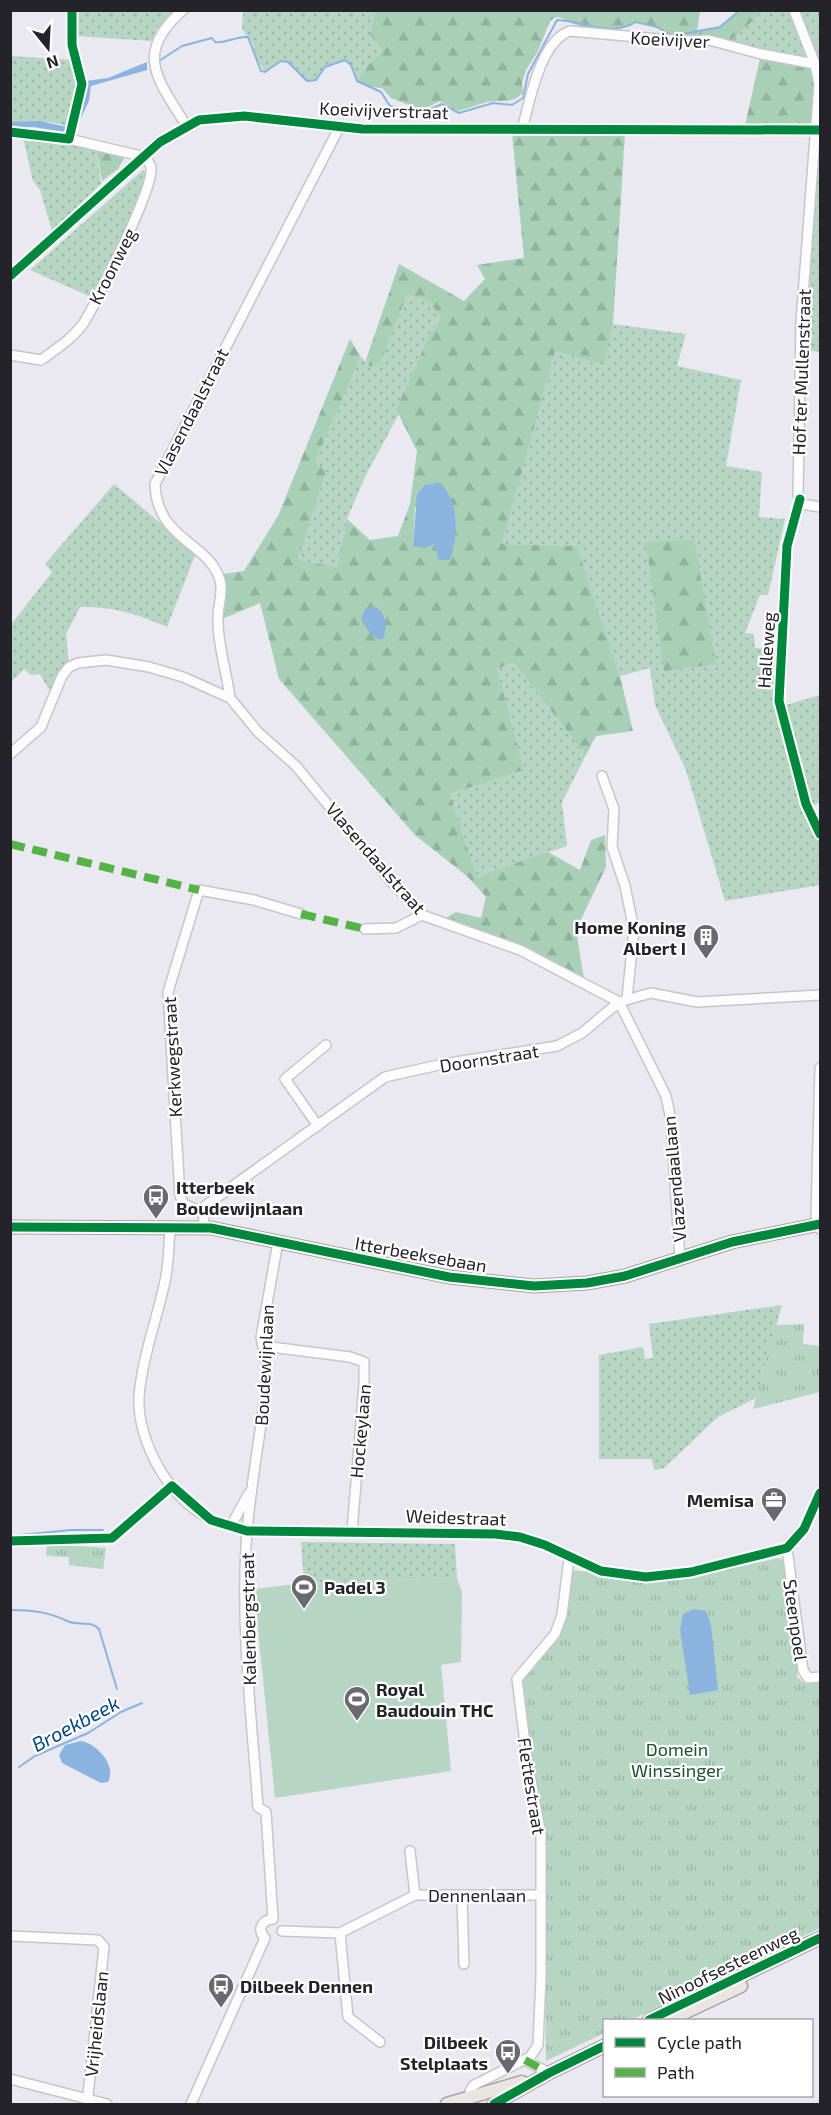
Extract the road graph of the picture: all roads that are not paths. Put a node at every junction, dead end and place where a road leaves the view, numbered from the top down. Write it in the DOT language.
graph roads {
  1 [pos="72,10"];
  2 [pos="183,10"];
  3 [pos="794,10"];
  4 [pos="815,64"];
  5 [pos="186,125"];
  6 [pos="339,128"];
  7 [pos="522,129"];
  8 [pos="817,130"];
  9 [pos="14,133"];
  10 [pos="69,139"];
  11 [pos="145,156"];
  12 [pos="10,276"];
  13 [pos="10,355"];
  14 [pos="820,507"];
  15 [pos="226,696"];
  16 [pos="10,754"];
  17 [pos="602,776"];
  18 [pos="301,914"];
  19 [pos="423,915"];
  20 [pos="365,929"];
  21 [pos="820,995"];
  22 [pos="623,1000"];
  23 [pos="326,1044"];
  24 [pos="820,1068"];
  25 [pos="318,1126"];
  26 [pos="203,1213"];
  27 [pos="170,1226"];
  28 [pos="820,1226"];
  29 [pos="10,1227"];
  30 [pos="203,1227"];
  31 [pos="278,1242"];
  32 [pos="680,1260"];
  33 [pos="263,1346"];
  34 [pos="172,1486"];
  35 [pos="252,1488"];
  36 [pos="820,1493"];
  37 [pos="231,1526"];
  38 [pos="247,1531"];
  39 [pos="352,1531"];
  40 [pos="93,1538"];
  41 [pos="787,1548"];
  42 [pos="569,1558"];
  43 [pos="820,1677"];
  44 [pos="410,1851"];
  45 [pos="415,1895"];
  46 [pos="539,1895"];
  47 [pos="462,1896"];
  48 [pos="273,1919"];
  49 [pos="282,1931"];
  50 [pos="340,1933"];
  51 [pos="10,1936"];
  52 [pos="265,1938"];
  53 [pos="820,1938"];
  54 [pos="820,1947"];
  55 [pos="464,1964"];
  56 [pos="651,2019"];
  57 [pos="671,2019"];
  58 [pos="380,2042"];
  59 [pos="603,2046"];
  60 [pos="525,2060"];
  61 [pos="549,2073"];
  62 [pos="10,2079"];
  63 [pos="472,2098"];
  64 [pos="88,2102"];
  65 [pos="107,2104"];
  66 [pos="191,2104"];
  67 [pos="447,2104"];
  68 [pos="494,2104"];
  1 -- 10 [label="street"];
  2 -- 5 [label="street"];
  3 -- 4 [label="street, Hof ter Mullenstraat"];
  4 -- 7 [label="street, Koeivijver"];
  4 -- 8 [label="street, Hof ter Mullenstraat"];
  5 -- 6 [label="street, Koeivijverstraat"];
  5 -- 11 [label="street, Koeivijverstraat"];
  6 -- 7 [label="street, Koeivijverstraat"];
  6 -- 15 [label="street, Vlasendaalstraat"];
  7 -- 8 [label="street, Koeivijverstraat"];
  8 -- 14 [label="street, Hof ter Mullenstraat"];
  9 -- 10 [label="street"];
  10 -- 11 [label="street"];
  11 -- 12 [label="street, Koeivijverstraat"];
  11 -- 13 [label="street, Kroonweg"];
  15 -- 16 [label="street"];
  15 -- 19 [label="street, Vlasendaalstraat"];
  17 -- 22 [label="street"];
  18 -- 26 [label="street, Kerkwegstraat"];
  19 -- 20 [label="street"];
  19 -- 22 [label="street, Vlasendaalstraat"];
  21 -- 22 [label="street"];
  22 -- 25 [label="street, Doornstraat"];
  22 -- 32 [label="street, Vlazendaallaan"];
  23 -- 25 [label="street"];
  24 -- 28 [label="street"];
  25 -- 26 [label="street, Doornstraat"];
  26 -- 30 [label="street"];
  27 -- 29 [label="main road, Itterbeeksebaan"];
  27 -- 30 [label="main road, Itterbeeksebaan"];
  27 -- 34 [label="street, Kalenbergstraat"];
  28 -- 32 [label="main road, Itterbeeksebaan"];
  30 -- 31 [label="main road, Itterbeeksebaan"];
  31 -- 32 [label="main road, Itterbeeksebaan"];
  31 -- 33 [label="street, Boudewijnlaan"];
  33 -- 35 [label="street, Boudewijnlaan"];
  33 -- 39 [label="street, Hockeylaan"];
  34 -- 37 [label="street, Kalenbergstraat"];
  34 -- 40 [label="street"];
  35 -- 37 [label="street, Boudewijnlaan"];
  35 -- 38 [label="street, Boudewijnlaan"];
  36 -- 41 [label="street"];
  37 -- 38 [label="street, Kalenbergstraat"];
  38 -- 39 [label="street, Weidestraat"];
  38 -- 48 [label="street, Kalenbergstraat"];
  39 -- 42 [label="street, Weidestraat"];
  41 -- 42 [label="street, Weidestraat"];
  41 -- 43 [label="street, Steenpoel"];
  42 -- 46 [label="street, Flettestraat"];
  44 -- 45 [label="street, Dennenlaan"];
  45 -- 47 [label="street, Dennenlaan"];
  45 -- 50 [label="street, Dennenlaan"];
  46 -- 47 [label="street, Dennenlaan"];
  46 -- 60 [label="street, Flettestraat"];
  47 -- 55 [label="street"];
  48 -- 49 [label="street"];
  48 -- 52 [label="street, Kalenbergstraat"];
  49 -- 50 [label="street, Dennenlaan"];
  49 -- 52 [label="street"];
  50 -- 58 [label="street"];
  51 -- 64 [label="street, Vrijheidslaan"];
  52 -- 66 [label="street, Kalenbergstraat"];
  53 -- 56 [label="main road, Ninoofsesteenweg"];
  54 -- 57 [label="main road, Ninoofsesteenweg"];
  59 -- 61 [label="main road"];
  60 -- 61 [label="street"];
  60 -- 63 [label="street"];
  61 -- 63 [label="main road"];
  61 -- 68 [label="main road"];
  62 -- 64 [label="street"];
  63 -- 67 [label="main road"];
  64 -- 65 [label="street"];
}
